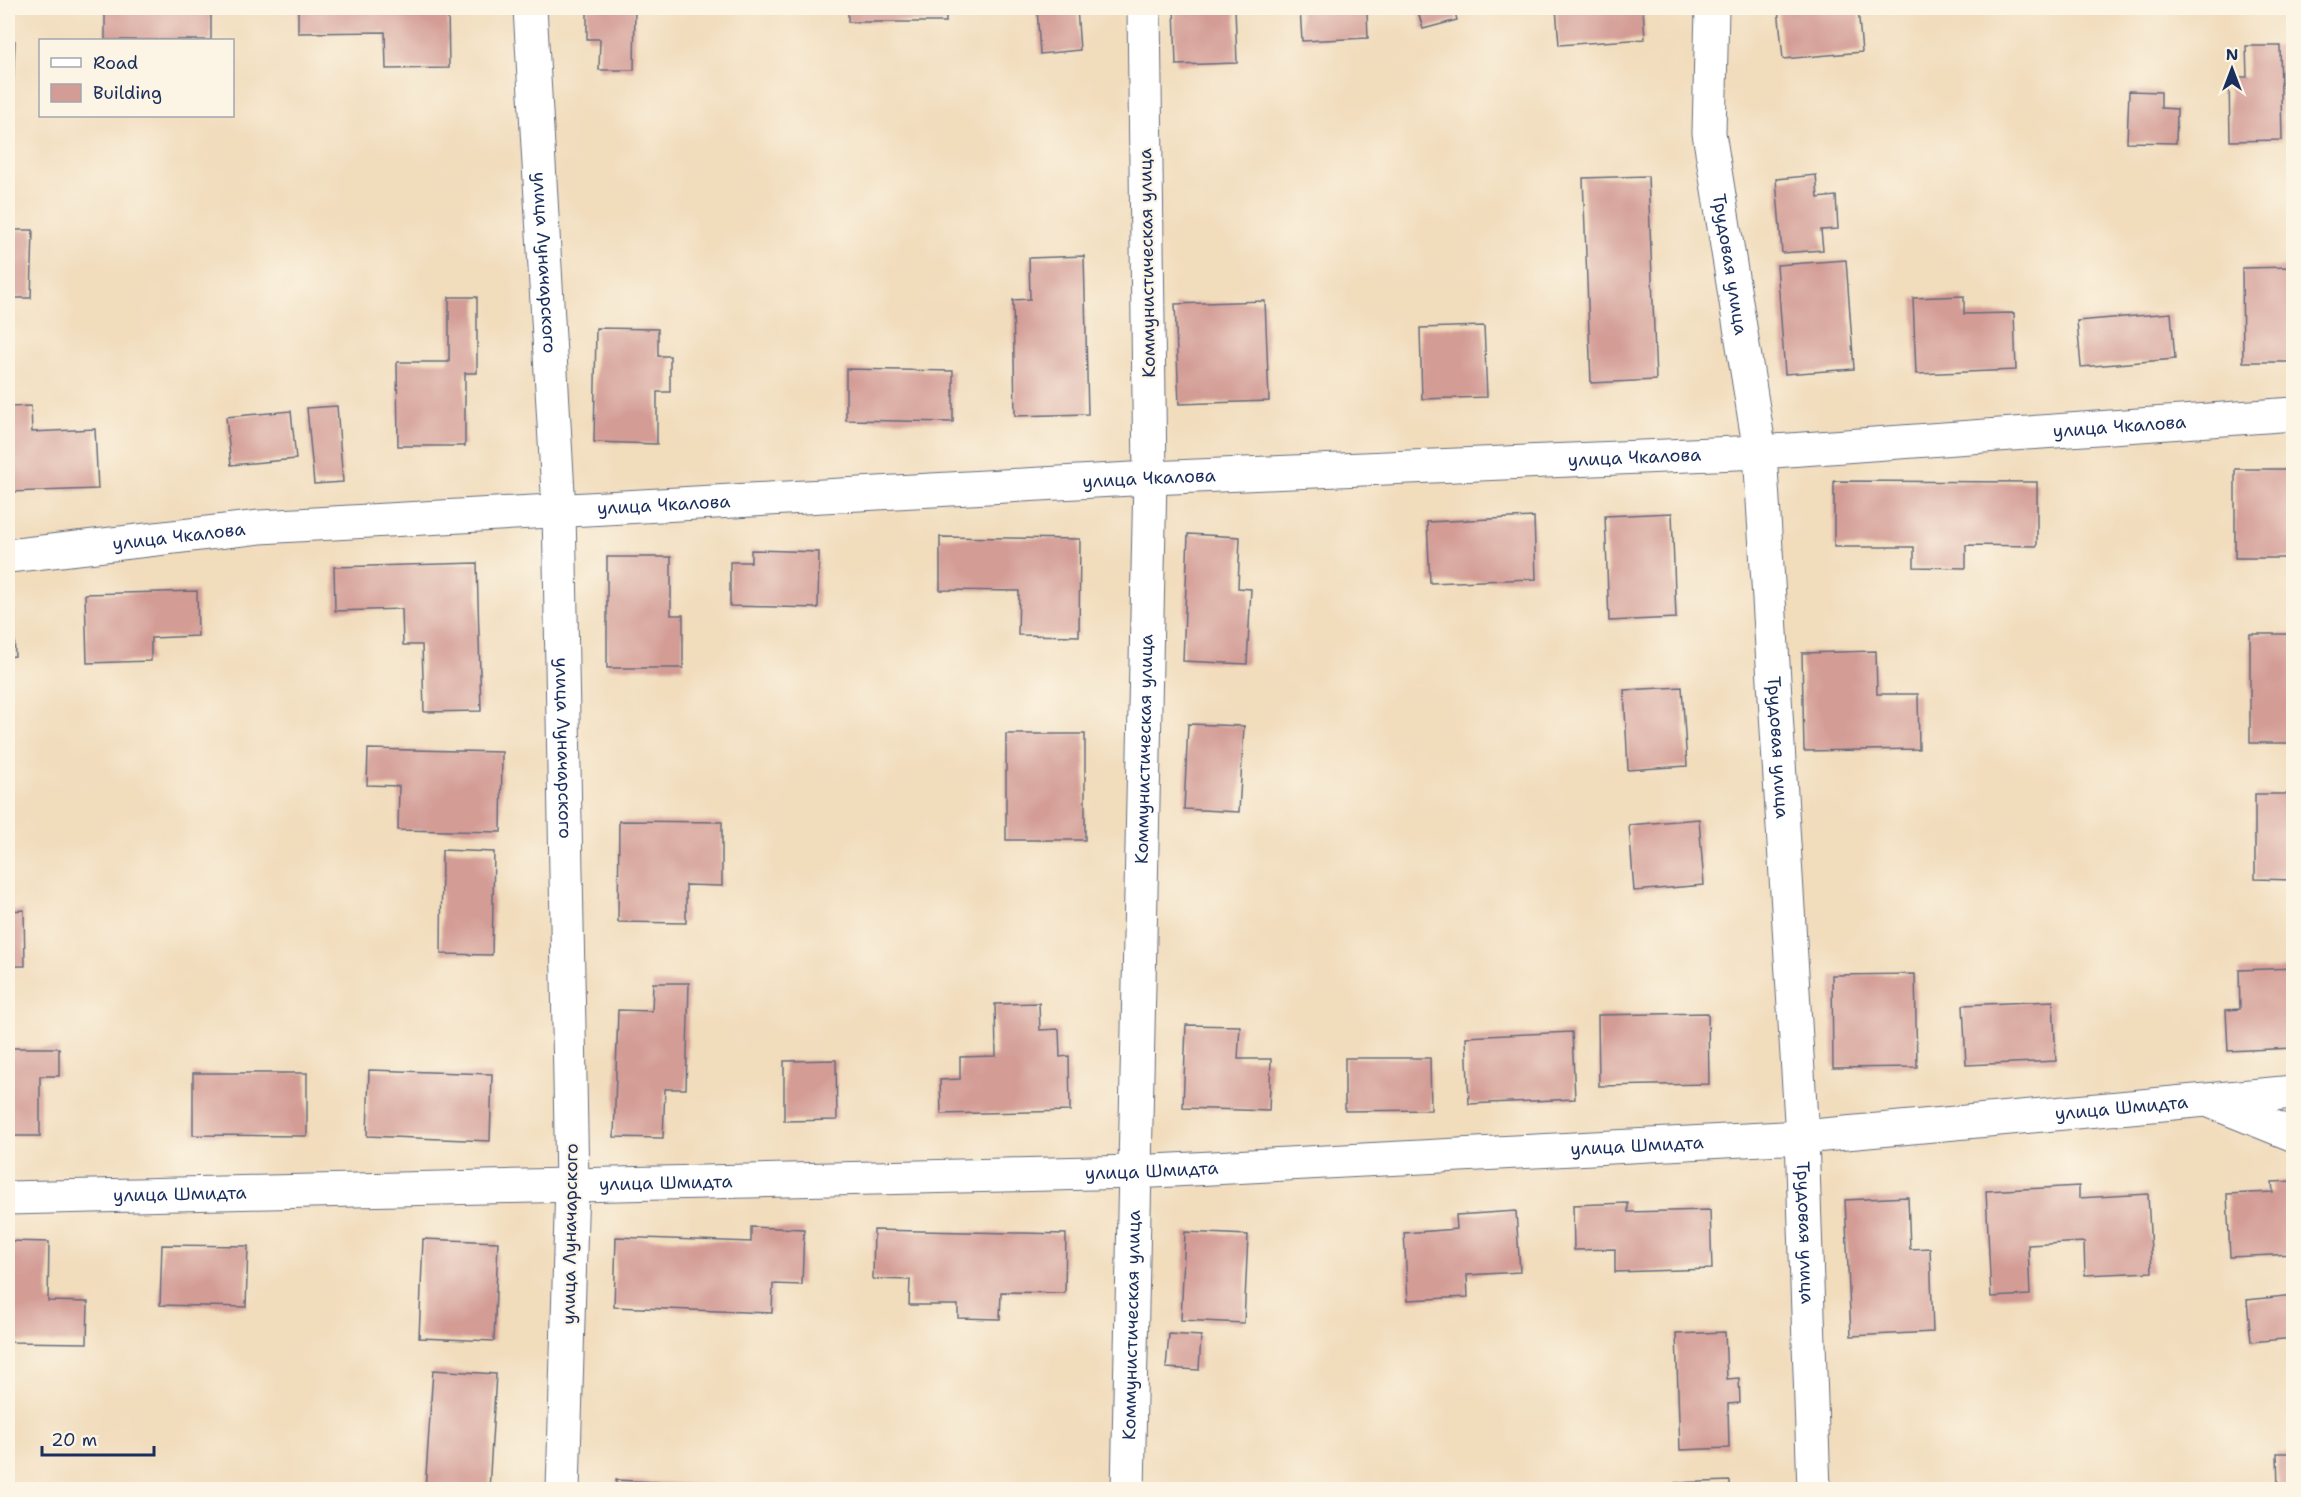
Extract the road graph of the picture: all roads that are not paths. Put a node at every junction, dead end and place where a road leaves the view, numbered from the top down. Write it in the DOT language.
graph roads {
  1 [pos="530,8"];
  2 [pos="1144,8"];
  3 [pos="1712,8"];
  4 [pos="2294,414"];
  5 [pos="1760,452"];
  6 [pos="1150,478"];
  7 [pos="558,510"];
  8 [pos="8,556"];
  9 [pos="2294,1092"];
  10 [pos="2207,1100"];
  11 [pos="2294,1135"];
  12 [pos="1802,1137"];
  13 [pos="1135,1172"];
  14 [pos="572,1183"];
  15 [pos="8,1198"];
  16 [pos="563,1490"];
  17 [pos="1128,1490"];
  18 [pos="1814,1490"];
  1 -- 7 [label="street, улица Луначарского"];
  2 -- 6 [label="street, Коммунистическая улица"];
  3 -- 5 [label="street, Трудовая улица"];
  4 -- 5 [label="street, улица Чкалова"];
  5 -- 6 [label="street, улица Чкалова"];
  5 -- 12 [label="street, Трудовая улица"];
  6 -- 7 [label="street, улица Чкалова"];
  6 -- 13 [label="street, Коммунистическая улица"];
  7 -- 8 [label="street, улица Чкалова"];
  7 -- 14 [label="street, улица Луначарского"];
  9 -- 10 [label="street, улица Шмидта"];
  10 -- 11 [label="street"];
  10 -- 12 [label="street, улица Шмидта"];
  12 -- 13 [label="street, улица Шмидта"];
  12 -- 18 [label="street, Трудовая улица"];
  13 -- 14 [label="street, улица Шмидта"];
  13 -- 17 [label="street, Коммунистическая улица"];
  14 -- 15 [label="street, улица Шмидта"];
  14 -- 16 [label="street, улица Луначарского"];
}
